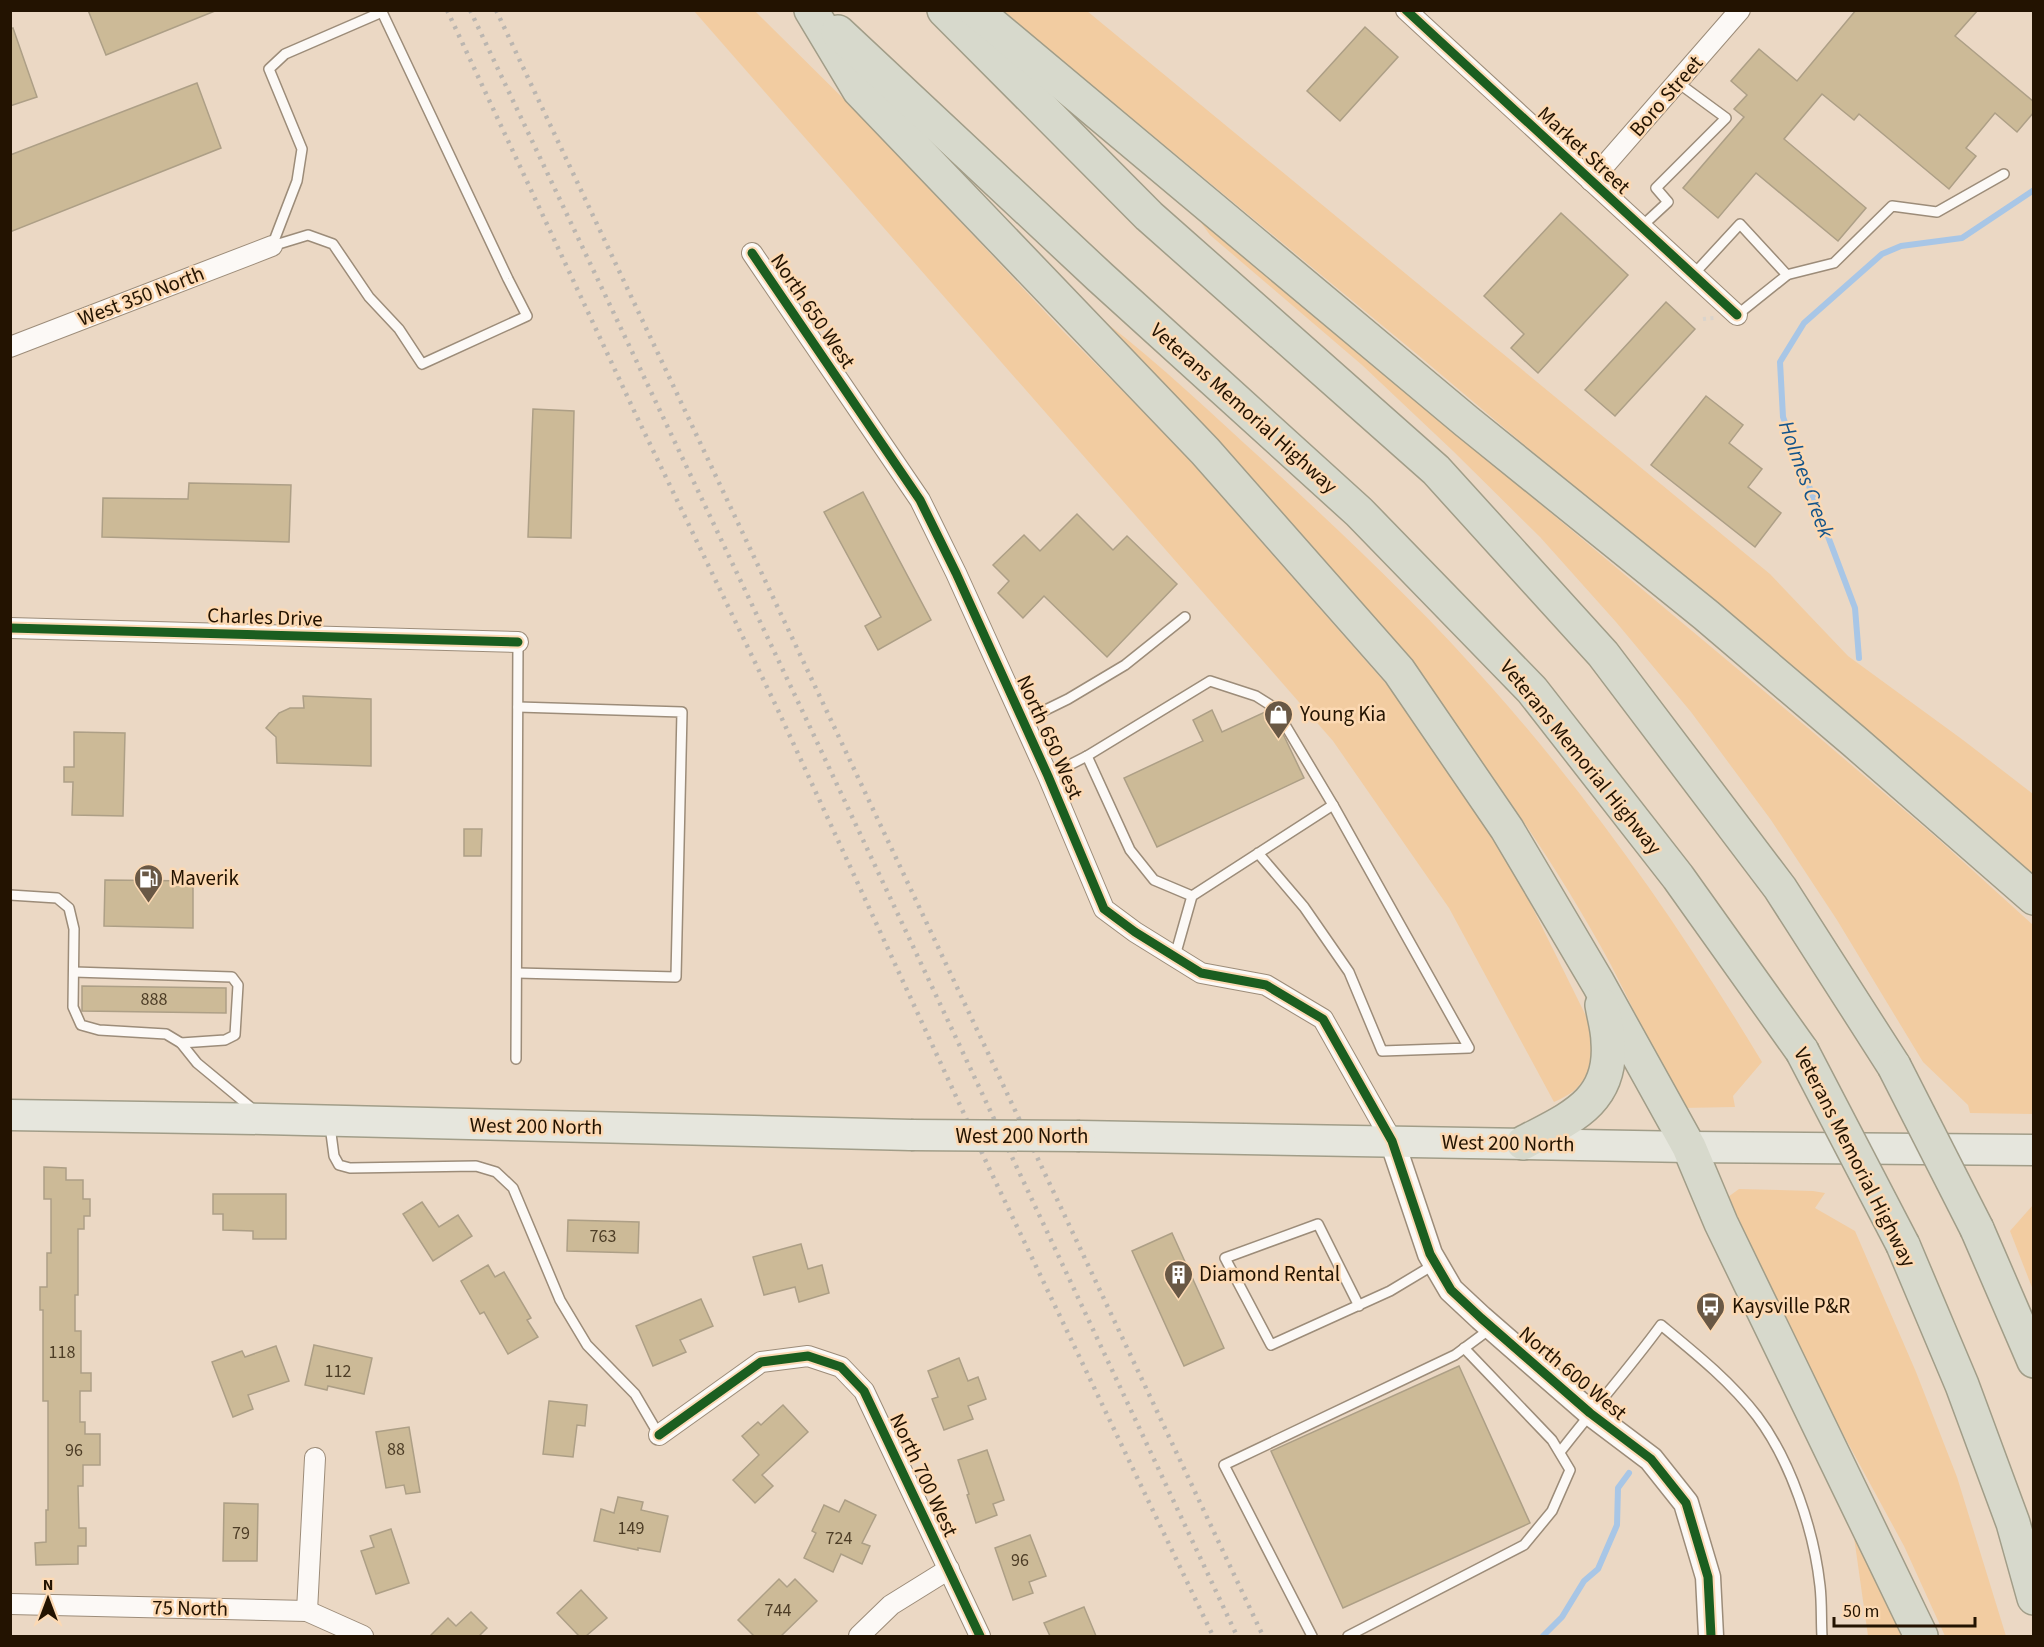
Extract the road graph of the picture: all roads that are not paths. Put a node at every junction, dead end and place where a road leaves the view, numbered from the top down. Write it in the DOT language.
graph roads {
  1 [pos="813,10"];
  2 [pos="944,10"];
  3 [pos="975,10"];
  4 [pos="1406,10"];
  5 [pos="1740,10"];
  6 [pos="1677,82"];
  7 [pos="2004,174"];
  8 [pos="1591,181"];
  9 [pos="1641,227"];
  10 [pos="272,246"];
  11 [pos="752,253"];
  12 [pos="1693,275"];
  13 [pos="1786,275"];
  14 [pos="1737,315"];
  15 [pos="10,347"];
  16 [pos="1185,617"];
  17 [pos="10,628"];
  18 [pos="518,642"];
  19 [pos="518,707"];
  20 [pos="1023,721"];
  21 [pos="1087,756"];
  22 [pos="1048,776"];
  23 [pos="1333,805"];
  24 [pos="1258,854"];
  25 [pos="10,895"];
  26 [pos="1192,896"];
  27 [pos="2034,898"];
  28 [pos="1175,956"];
  29 [pos="74,972"];
  30 [pos="516,973"];
  31 [pos="1598,983"];
  32 [pos="181,1043"];
  33 [pos="516,1059"];
  34 [pos="10,1115"];
  35 [pos="264,1119"];
  36 [pos="329,1121"];
  37 [pos="1392,1141"];
  38 [pos="1523,1143"];
  39 [pos="1689,1147"];
  40 [pos="2034,1150"];
  41 [pos="1436,1264"];
  42 [pos="1359,1306"];
  43 [pos="1492,1328"];
  44 [pos="1464,1348"];
  45 [pos="2034,1361"];
  46 [pos="1590,1413"];
  47 [pos="659,1435"];
  48 [pos="1560,1452"];
  49 [pos="315,1458"];
  50 [pos="949,1569"];
  51 [pos="2034,1598"];
  52 [pos="10,1604"];
  53 [pos="307,1611"];
  54 [pos="363,1636"];
  55 [pos="859,1636"];
  56 [pos="981,1636"];
  57 [pos="1312,1636"];
  58 [pos="1348,1636"];
  59 [pos="1711,1636"];
  60 [pos="1822,1636"];
  61 [pos="1921,1636"];
  1 -- 31 [label="highway"];
  1 -- 51 [label="highway, Veterans Memorial Highway, bridge"];
  2 -- 45 [label="highway, bridge"];
  3 -- 27 [label="highway"];
  4 -- 8 [label="street, Market Street"];
  5 -- 6 [label="street, Boro Street"];
  6 -- 8 [label="street, Boro Street"];
  6 -- 9 [label="lane"];
  7 -- 13 [label="lane"];
  8 -- 9 [label="street, Market Street"];
  9 -- 12 [label="street, Market Street"];
  10 -- 10 [label="lane"];
  10 -- 15 [label="street, West 350 North"];
  11 -- 20 [label="street, North 650 West"];
  12 -- 13 [label="lane"];
  12 -- 14 [label="street, Market Street"];
  13 -- 14 [label="lane"];
  16 -- 20 [label="lane"];
  17 -- 18 [label="street, Charles Drive"];
  18 -- 19 [label="lane"];
  19 -- 30 [label="lane"];
  19 -- 30 [label="lane"];
  20 -- 22 [label="street, North 650 West"];
  21 -- 22 [label="lane"];
  21 -- 23 [label="lane"];
  21 -- 26 [label="lane"];
  22 -- 28 [label="street, North 650 West"];
  23 -- 24 [label="lane"];
  23 -- 24 [label="lane"];
  24 -- 26 [label="lane"];
  25 -- 29 [label="lane"];
  26 -- 28 [label="lane"];
  28 -- 37 [label="street, North 650 West"];
  29 -- 32 [label="lane"];
  29 -- 32 [label="lane"];
  30 -- 33 [label="lane"];
  31 -- 38 [label="highway"];
  31 -- 39 [label="highway"];
  32 -- 35 [label="lane"];
  34 -- 35 [label="main road, West 200 North"];
  35 -- 36 [label="main road, West 200 North"];
  36 -- 37 [label="main road, West 200 North, bridge"];
  36 -- 47 [label="lane"];
  37 -- 38 [label="main road, West 200 North"];
  37 -- 41 [label="street, North 600 West"];
  38 -- 39 [label="main road, West 200 North"];
  39 -- 40 [label="main road, West 200 North"];
  39 -- 61 [label="highway"];
  41 -- 42 [label="lane"];
  41 -- 43 [label="street, North 600 West"];
  42 -- 42 [label="lane"];
  43 -- 44 [label="lane"];
  43 -- 46 [label="street, North 600 West"];
  44 -- 48 [label="lane"];
  44 -- 57 [label="lane"];
  46 -- 48 [label="lane"];
  46 -- 59 [label="street, North 600 West"];
  46 -- 60 [label="lane"];
  47 -- 50 [label="street, North 700 West"];
  48 -- 58 [label="lane"];
  49 -- 53 [label="street"];
  50 -- 55 [label="street"];
  50 -- 56 [label="street, North 700 West"];
  52 -- 53 [label="street, 75 North"];
  53 -- 54 [label="street, 75 North"];
}
